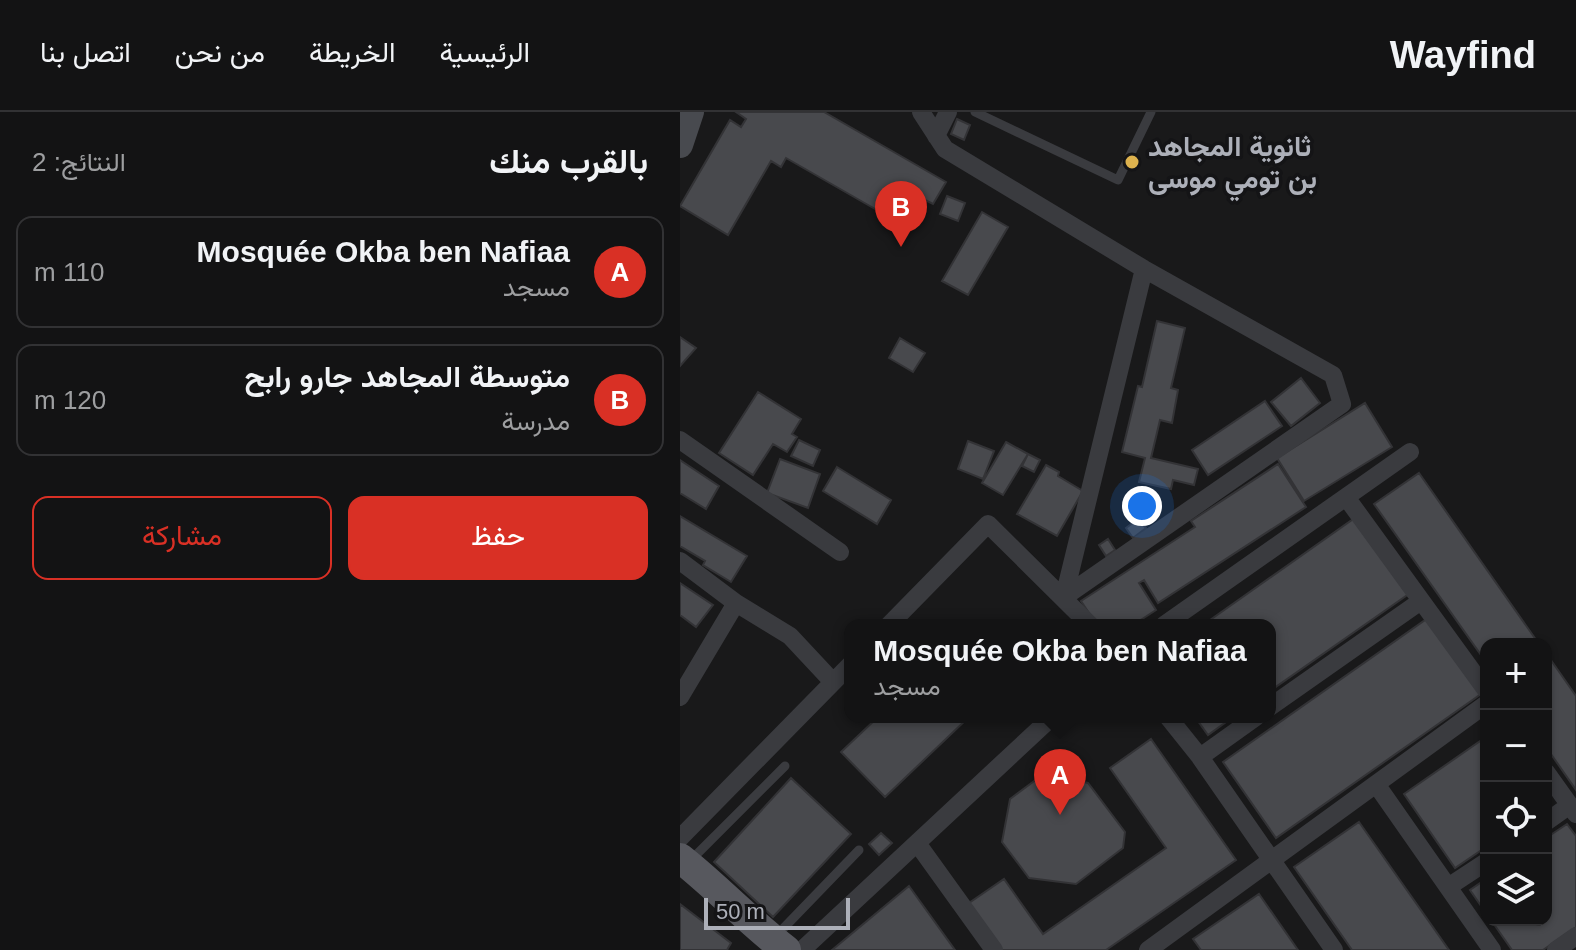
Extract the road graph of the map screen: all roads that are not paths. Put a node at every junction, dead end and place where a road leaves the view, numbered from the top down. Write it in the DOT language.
graph roads {
  1 [pos="691,112"];
  2 [pos="921,112"];
  3 [pos="948,112"];
  4 [pos="975,112"];
  5 [pos="1151,112"];
  6 [pos="936,136"];
  7 [pos="680,145"];
  8 [pos="1144,269"];
  9 [pos="680,440"];
  10 [pos="1410,452"];
  11 [pos="1346,497"];
  12 [pos="840,552"];
  13 [pos="680,561"];
  14 [pos="1064,597"];
  15 [pos="1421,601"];
  16 [pos="736,603"];
  17 [pos="895,619"];
  18 [pos="1084,619"];
  19 [pos="1173,619"];
  20 [pos="844,671"];
  21 [pos="833,682"];
  22 [pos="1480,682"];
  23 [pos="680,697"];
  24 [pos="1276,703"];
  25 [pos="1480,708"];
  26 [pos="1046,723"];
  27 [pos="1173,723"];
  28 [pos="1248,723"];
  29 [pos="1200,757"];
  30 [pos="785,766"];
  31 [pos="1552,780"];
  32 [pos="1376,784"];
  33 [pos="1573,810"];
  34 [pos="1552,819"];
  35 [pos="917,843"];
  36 [pos="859,850"];
  37 [pos="682,853"];
  38 [pos="1272,861"];
  39 [pos="1480,866"];
  40 [pos="1448,887"];
  41 [pos="1576,936"];
  42 [pos="1174,943"];
  43 [pos="770,944"];
  44 [pos="802,950"];
  45 [pos="994,950"];
  46 [pos="1148,950"];
  47 [pos="1334,950"];
  48 [pos="1492,950"];
  49 [pos="1556,950"];
  1 -- 7 [label="street"];
  2 -- 6 [label="street"];
  3 -- 6 [label="street"];
  4 -- 5 [label="lane"];
  6 -- 8 [label="street"];
  8 -- 14 [label="street"];
  8 -- 14 [label="street"];
  9 -- 12 [label="street"];
  10 -- 11 [label="street"];
  11 -- 15 [label="street"];
  11 -- 19 [label="street"];
  13 -- 16 [label="street"];
  14 -- 17 [label="street"];
  14 -- 18 [label="street"];
  15 -- 22 [label="street"];
  15 -- 24 [label="street"];
  16 -- 21 [label="street"];
  16 -- 23 [label="street"];
  20 -- 21 [label="street"];
  21 -- 37 [label="street"];
  25 -- 32 [label="street"];
  26 -- 35 [label="street"];
  27 -- 29 [label="street"];
  28 -- 29 [label="street"];
  29 -- 38 [label="street"];
  30 -- 37 [label="lane"];
  31 -- 33 [label="street"];
  32 -- 38 [label="street"];
  32 -- 40 [label="street"];
  33 -- 34 [label="street"];
  35 -- 44 [label="street"];
  35 -- 45 [label="street"];
  36 -- 43 [label="lane"];
  37 -- 43 [label="main road"];
  38 -- 42 [label="street"];
  38 -- 47 [label="street"];
  39 -- 40 [label="street"];
  40 -- 48 [label="street"];
  41 -- 49 [label="street"];
  42 -- 46 [label="street"];
}
